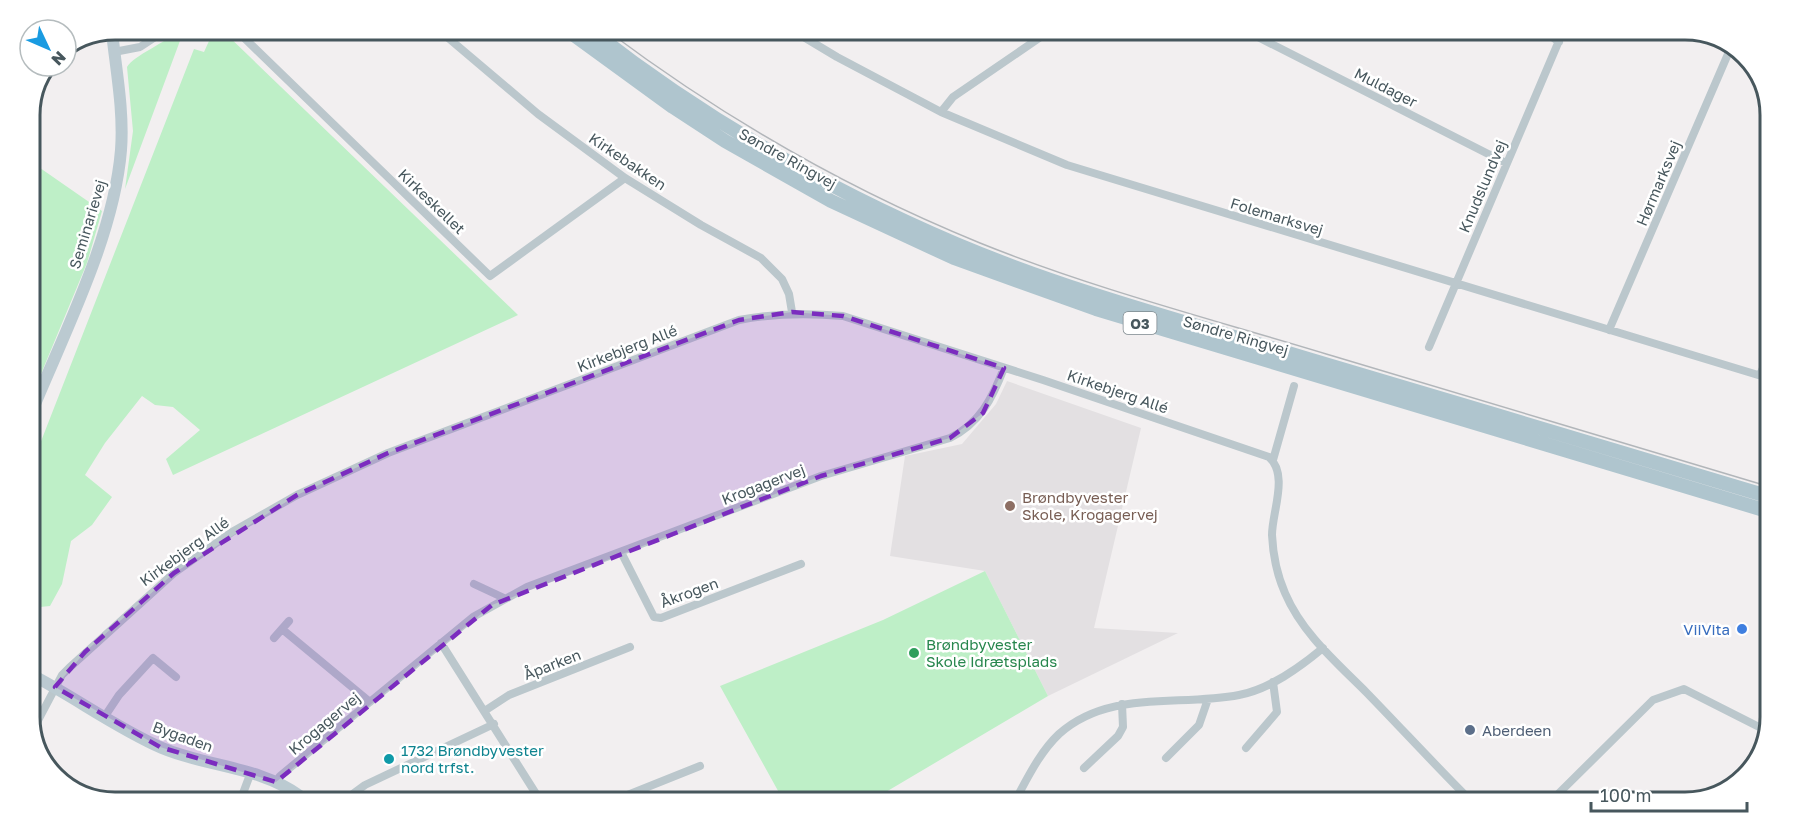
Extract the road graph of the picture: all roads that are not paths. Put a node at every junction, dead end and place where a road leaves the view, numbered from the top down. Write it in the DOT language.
graph roads {
  1 [pos="113,40"];
  2 [pos="151,40"];
  3 [pos="246,40"];
  4 [pos="451,40"];
  5 [pos="581,40"];
  6 [pos="604,40"];
  7 [pos="810,40"];
  8 [pos="1036,40"];
  9 [pos="1264,40"];
  10 [pos="1556,40"];
  11 [pos="114,52"];
  12 [pos="1728,54"];
  13 [pos="940,112"];
  14 [pos="1506,163"];
  15 [pos="625,178"];
  16 [pos="1455,281"];
  17 [pos="792,312"];
  18 [pos="1609,330"];
  19 [pos="1429,347"];
  20 [pos="1004,368"];
  21 [pos="1760,375"];
  22 [pos="1294,386"];
  23 [pos="41,389"];
  24 [pos="1273,460"];
  25 [pos="1760,494"];
  26 [pos="1760,509"];
  27 [pos="621,552"];
  28 [pos="801,564"];
  29 [pos="474,584"];
  30 [pos="504,598"];
  31 [pos="289,621"];
  32 [pos="282,629"];
  33 [pos="274,638"];
  34 [pos="441,643"];
  35 [pos="630,647"];
  36 [pos="1323,648"];
  37 [pos="176,677"];
  38 [pos="41,680"];
  39 [pos="1273,682"];
  40 [pos="56,687"];
  41 [pos="1208,699"];
  42 [pos="370,702"];
  43 [pos="1122,704"];
  44 [pos="486,710"];
  45 [pos="41,715"];
  46 [pos="105,716"];
  47 [pos="494,723"];
  48 [pos="1759,727"];
  49 [pos="1246,748"];
  50 [pos="1166,758"];
  51 [pos="700,766"];
  52 [pos="1084,768"];
  53 [pos="251,772"];
  54 [pos="276,782"];
  55 [pos="244,792"];
  56 [pos="293,792"];
  57 [pos="355,792"];
  58 [pos="534,792"];
  59 [pos="635,792"];
  60 [pos="1020,792"];
  61 [pos="1462,792"];
  62 [pos="1560,792"];
  1 -- 11 [label="street, Seminarievej"];
  2 -- 11 [label="street"];
  3 -- 15 [label="street, Kirkeskellet"];
  4 -- 15 [label="street, Kirkebakken"];
  5 -- 26 [label="main road, Søndre Ringvej / O3"];
  6 -- 25 [label="main road, Søndre Ringvej / O3"];
  7 -- 13 [label="street, Folemarksvej"];
  8 -- 13 [label="street"];
  9 -- 14 [label="street, Muldager"];
  10 -- 14 [label="street, Knudslundvej"];
  11 -- 23 [label="street, Seminarievej"];
  12 -- 18 [label="street, Hørmarksvej"];
  13 -- 16 [label="street, Folemarksvej"];
  14 -- 16 [label="street, Knudslundvej"];
  15 -- 17 [label="street, Kirkebakken"];
  16 -- 18 [label="street, Folemarksvej"];
  16 -- 19 [label="street, Knudslundvej"];
  17 -- 20 [label="street, Kirkebjerg Allé"];
  17 -- 40 [label="street, Kirkebjerg Allé"];
  18 -- 21 [label="street, Folemarksvej"];
  20 -- 24 [label="street, Kirkebjerg Allé"];
  20 -- 27 [label="street, Krogagervej"];
  22 -- 24 [label="street"];
  24 -- 36 [label="street"];
  27 -- 28 [label="street, Åkrogen"];
  27 -- 30 [label="street, Krogagervej"];
  29 -- 30 [label="street"];
  30 -- 34 [label="street, Krogagervej"];
  31 -- 32 [label="street"];
  32 -- 33 [label="street"];
  32 -- 42 [label="street"];
  34 -- 42 [label="street, Krogagervej"];
  34 -- 44 [label="street"];
  35 -- 44 [label="street, Åparken"];
  36 -- 39 [label="street"];
  36 -- 61 [label="street"];
  37 -- 46 [label="street"];
  38 -- 40 [label="street, Bygaden"];
  39 -- 41 [label="street"];
  39 -- 49 [label="street"];
  40 -- 45 [label="street, Kirkebjerg Allé"];
  40 -- 46 [label="street, Bygaden"];
  41 -- 43 [label="street"];
  41 -- 50 [label="street"];
  42 -- 54 [label="street, Krogagervej"];
  43 -- 52 [label="street"];
  43 -- 60 [label="street"];
  44 -- 47 [label="street"];
  46 -- 53 [label="street, Bygaden"];
  47 -- 57 [label="street"];
  47 -- 58 [label="street"];
  48 -- 62 [label="street"];
  51 -- 59 [label="street"];
  53 -- 54 [label="street, Bygaden"];
  53 -- 55 [label="street"];
  54 -- 56 [label="street, Bygaden"];
}
